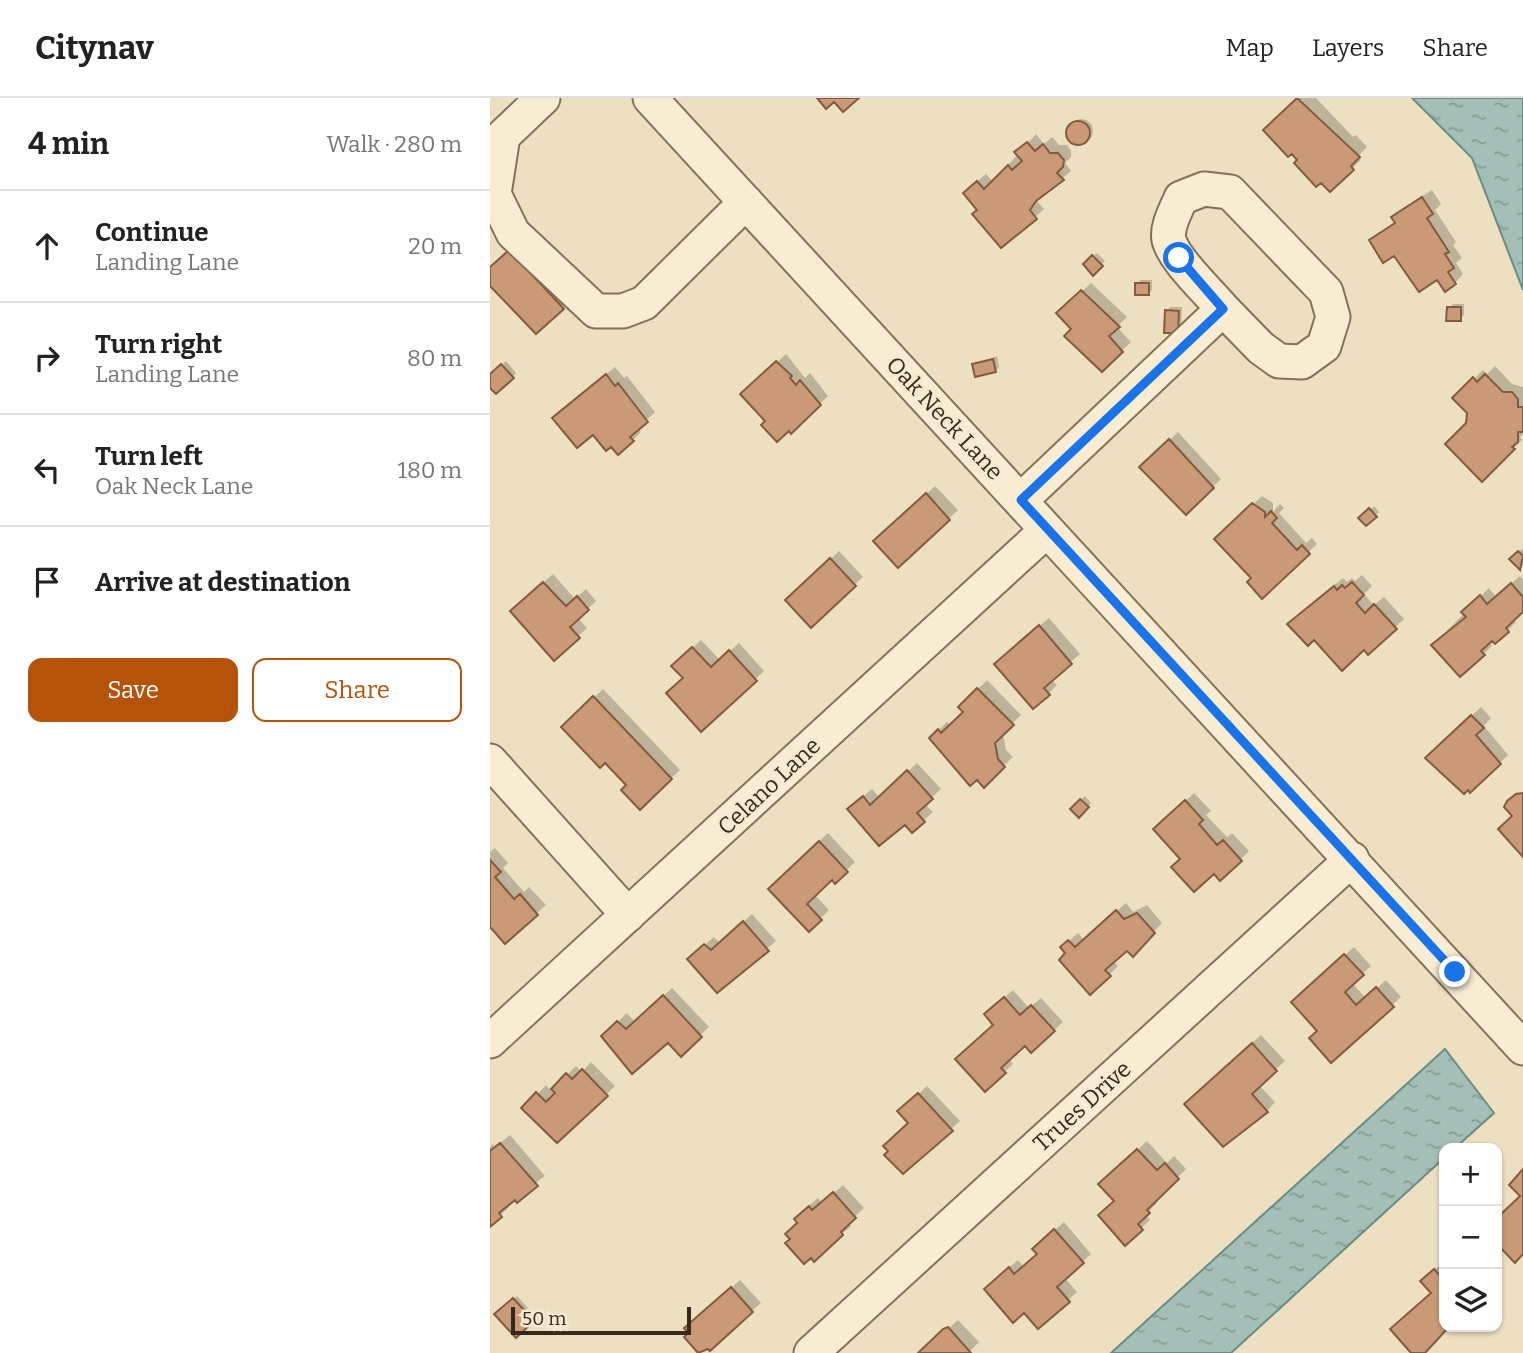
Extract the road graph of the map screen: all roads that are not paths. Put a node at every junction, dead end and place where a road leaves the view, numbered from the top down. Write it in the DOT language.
graph roads {
  1 [pos="543,98"];
  2 [pos="650,98"];
  3 [pos="746,202"];
  4 [pos="1223,309"];
  5 [pos="1021,500"];
  6 [pos="1047,530"];
  7 [pos="490,761"];
  8 [pos="1352,859"];
  9 [pos="628,915"];
  10 [pos="490,1041"];
  11 [pos="1523,1048"];
  12 [pos="811,1353"];
  1 -- 3 [label="street"];
  2 -- 3 [label="street, Oak Neck Lane"];
  3 -- 5 [label="street, Oak Neck Lane"];
  4 -- 4 [label="street"];
  4 -- 5 [label="street"];
  5 -- 6 [label="street, Oak Neck Lane"];
  6 -- 8 [label="street, Oak Neck Lane"];
  6 -- 9 [label="street, Celano Lane"];
  7 -- 9 [label="street"];
  8 -- 11 [label="street, Oak Neck Lane"];
  8 -- 12 [label="street, Trues Drive"];
  9 -- 10 [label="street, Celano Lane"];
}
